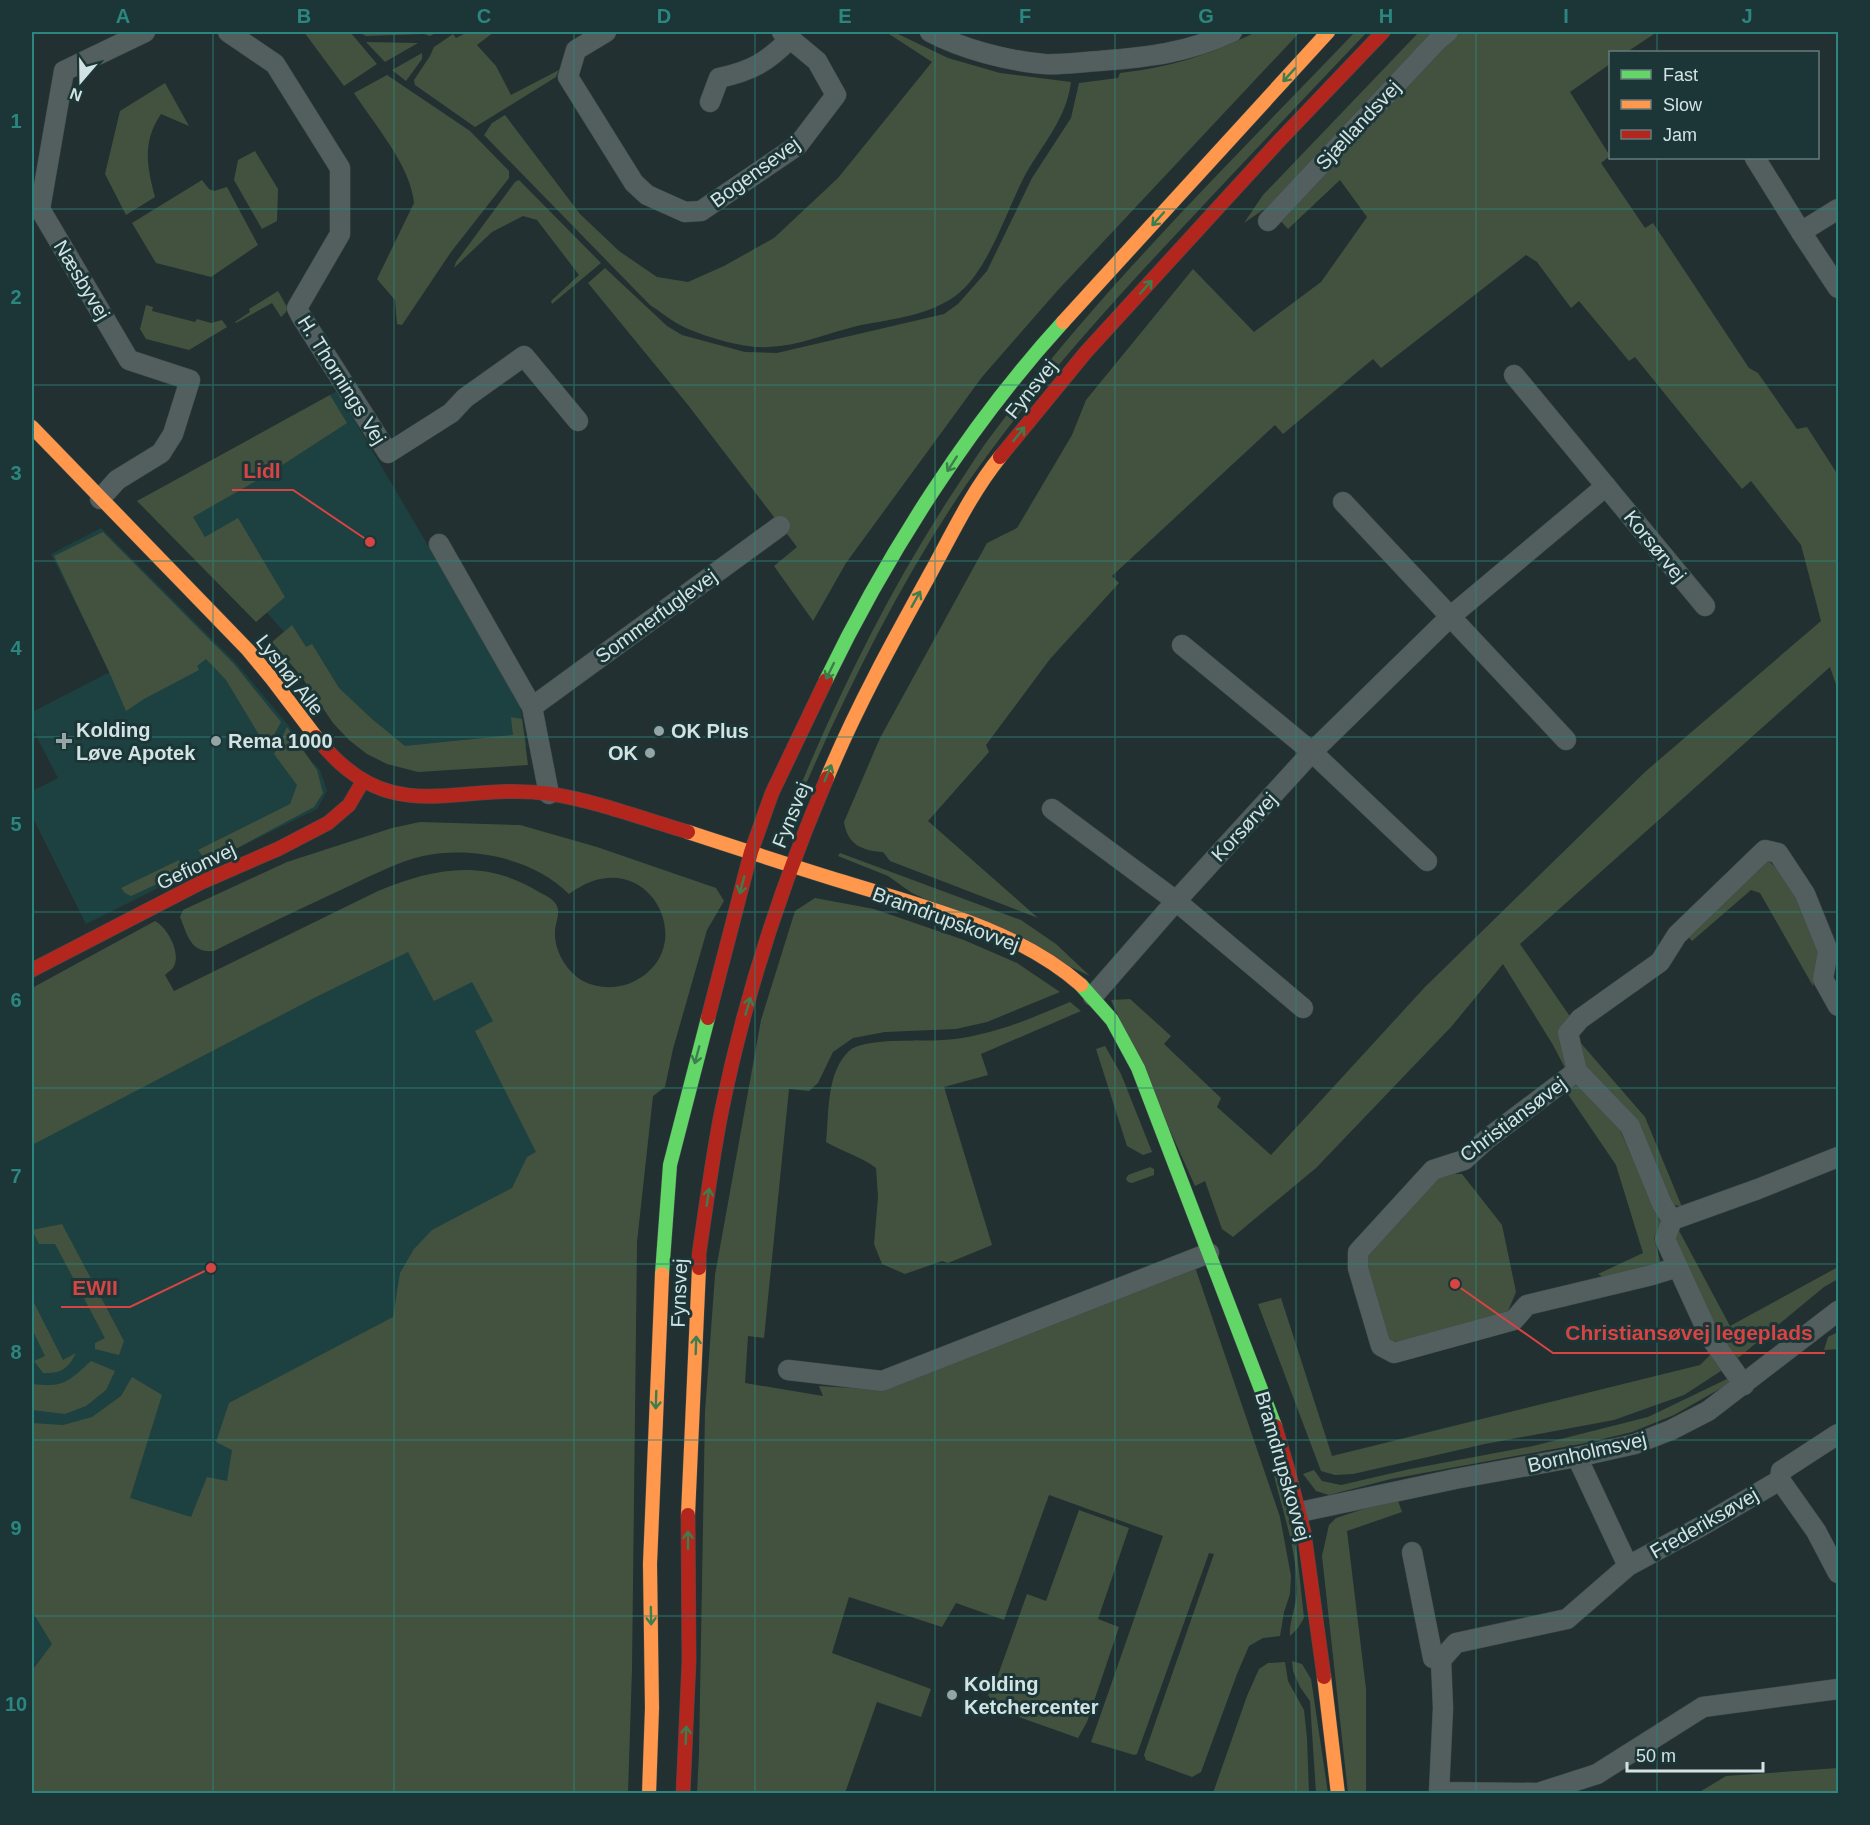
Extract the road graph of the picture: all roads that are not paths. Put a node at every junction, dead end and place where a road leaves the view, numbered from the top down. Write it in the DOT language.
graph roads {
  1 [pos="145,32"];
  2 [pos="228,32"];
  3 [pos="606,32"];
  4 [pos="930,32"];
  5 [pos="1232,32"];
  6 [pos="1328,32"];
  7 [pos="1383,32"];
  8 [pos="1448,32"];
  9 [pos="786,34"];
  10 [pos="710,102"];
  11 [pos="1756,159"];
  12 [pos="1839,209"];
  13 [pos="1268,221"];
  14 [pos="1801,232"];
  15 [pos="1839,288"];
  16 [pos="1514,375"];
  17 [pos="578,421"];
  18 [pos="32,427"];
  19 [pos="1606,486"];
  20 [pos="100,499"];
  21 [pos="1343,502"];
  22 [pos="780,526"];
  23 [pos="439,544"];
  24 [pos="1705,606"];
  25 [pos="1451,616"];
  26 [pos="1182,645"];
  27 [pos="532,707"];
  28 [pos="1566,740"];
  29 [pos="1312,752"];
  30 [pos="363,781"];
  31 [pos="549,794"];
  32 [pos="1052,809"];
  33 [pos="751,852"];
  34 [pos="1427,861"];
  35 [pos="792,865"];
  36 [pos="1176,901"];
  37 [pos="32,970"];
  38 [pos="1093,996"];
  39 [pos="1839,1006"];
  40 [pos="1303,1008"];
  41 [pos="1577,1071"];
  42 [pos="1839,1157"];
  43 [pos="1672,1220"];
  44 [pos="1209,1253"];
  45 [pos="1678,1267"];
  46 [pos="1839,1311"];
  47 [pos="788,1370"];
  48 [pos="1744,1385"];
  49 [pos="1839,1434"];
  50 [pos="1577,1457"];
  51 [pos="1780,1480"];
  52 [pos="1300,1512"];
  53 [pos="1412,1552"];
  54 [pos="1628,1566"];
  55 [pos="1839,1573"];
  56 [pos="1441,1660"];
  57 [pos="1839,1689"];
  58 [pos="649,1794"];
  59 [pos="683,1794"];
  60 [pos="1338,1794"];
  1 -- 20 [label="street, Næsbyvej"];
  2 -- 17 [label="street, H. Thornings Vej"];
  3 -- 9 [label="street, Bogensevej"];
  4 -- 5 [label="street"];
  6 -- 33 [label="main road, Fynsvej, one-way"];
  35 -- 7 [label="main road, Fynsvej, one-way"];
  8 -- 13 [label="street, Sjællandsvej"];
  9 -- 10 [label="street, Bogensevej"];
  11 -- 14 [label="street"];
  12 -- 14 [label="street"];
  14 -- 15 [label="street"];
  16 -- 19 [label="street, Korsørvej"];
  18 -- 20 [label="main road, Lyshøj Alle"];
  19 -- 24 [label="street, Korsørvej"];
  19 -- 25 [label="street, Korsørvej"];
  20 -- 30 [label="main road, Lyshøj Alle"];
  21 -- 25 [label="street"];
  22 -- 27 [label="street, Sommerfuglevej"];
  23 -- 27 [label="street"];
  25 -- 28 [label="street"];
  25 -- 29 [label="street, Korsørvej"];
  26 -- 29 [label="street"];
  27 -- 31 [label="street"];
  29 -- 34 [label="street"];
  29 -- 36 [label="street, Korsørvej"];
  30 -- 31 [label="main road, Lyshøj Alle"];
  30 -- 37 [label="main road, Gefionvej"];
  31 -- 33 [label="main road, Lyshøj Alle"];
  32 -- 36 [label="street"];
  33 -- 35 [label="main road, Lyshøj Alle"];
  33 -- 58 [label="main road, Fynsvej, one-way"];
  35 -- 38 [label="main road, Bramdrupskovvej"];
  59 -- 35 [label="main road, Fynsvej, one-way"];
  36 -- 38 [label="street, Korsørvej"];
  36 -- 40 [label="street"];
  38 -- 44 [label="main road, Bramdrupskovvej"];
  39 -- 41 [label="street, Christiansøvej"];
  41 -- 43 [label="street, Christiansøvej"];
  41 -- 45 [label="street, Christiansøvej"];
  42 -- 43 [label="street"];
  43 -- 45 [label="street"];
  44 -- 47 [label="street"];
  44 -- 52 [label="main road, Bramdrupskovvej"];
  45 -- 48 [label="street"];
  46 -- 48 [label="street, Bornholmsvej"];
  48 -- 50 [label="street, Bornholmsvej"];
  49 -- 51 [label="street, Frederiksøvej"];
  50 -- 52 [label="street, Bornholmsvej"];
  50 -- 54 [label="street, Frederiksøvej"];
  51 -- 54 [label="street, Frederiksøvej"];
  51 -- 55 [label="street, Frederiksøvej"];
  52 -- 60 [label="main road, Bramdrupskovvej"];
  53 -- 56 [label="street"];
  54 -- 56 [label="street, Frederiksøvej"];
  56 -- 57 [label="street"];
}
